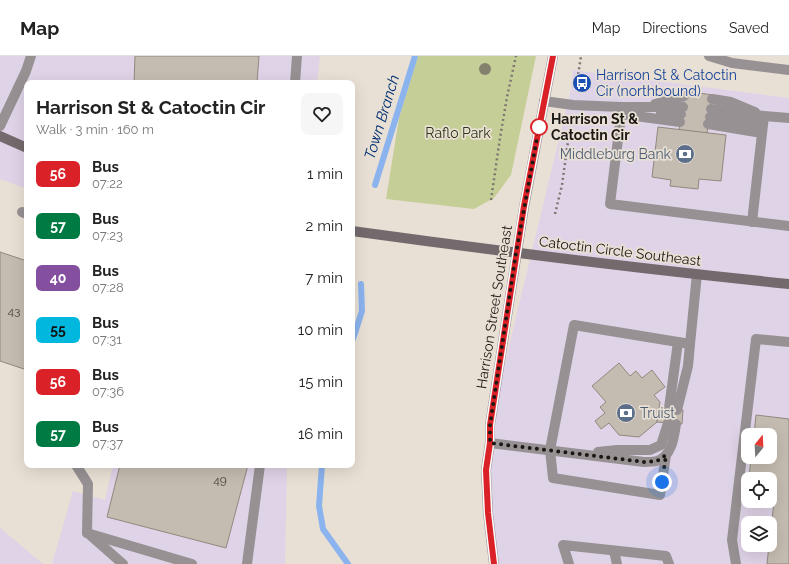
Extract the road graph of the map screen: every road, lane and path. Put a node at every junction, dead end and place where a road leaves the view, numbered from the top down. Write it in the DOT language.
graph roads {
  1 [pos="31,56"];
  2 [pos="296,56"];
  3 [pos="516,56"];
  4 [pos="553,56"];
  5 [pos="581,56"];
  6 [pos="709,56"];
  7 [pos="789,70"];
  8 [pos="295,80"];
  9 [pos="684,96"];
  10 [pos="712,99"];
  11 [pos="544,101"];
  12 [pos="573,105"];
  13 [pos="644,107"];
  14 [pos="621,111"];
  15 [pos="789,118"];
  16 [pos="763,124"];
  17 [pos="0,126"];
  18 [pos="0,136"];
  19 [pos="24,147"];
  20 [pos="491,200"];
  21 [pos="555,214"];
  22 [pos="752,222"];
  23 [pos="789,226"];
  24 [pos="355,231"];
  25 [pos="516,253"];
  26 [pos="697,274"];
  27 [pos="789,284"];
  28 [pos="678,342"];
  29 [pos="789,342"];
  30 [pos="690,344"];
  31 [pos="490,443"];
  32 [pos="550,450"];
  33 [pos="582,454"];
  34 [pos="666,455"];
  35 [pos="78,468"];
  36 [pos="260,468"];
  37 [pos="87,533"];
  38 [pos="614,551"];
  39 [pos="123,564"];
  40 [pos="192,564"];
  41 [pos="248,564"];
  42 [pos="494,564"];
  43 [pos="569,564"];
  44 [pos="617,564"];
  45 [pos="669,564"];
  46 [pos="736,564"];
  1 -- 17 [label="street"];
  2 -- 8 [label="street"];
  3 -- 20 [label="path"];
  4 -- 11 [label="street, Harrison Street Southeast"];
  5 -- 12 [label="path"];
  6 -- 7 [label="street"];
  9 -- 13 [label="street"];
  10 -- 16 [label="street"];
  11 -- 12 [label="street"];
  11 -- 25 [label="street, Harrison Street Southeast"];
  12 -- 14 [label="street"];
  12 -- 21 [label="path"];
  13 -- 14 [label="street"];
  13 -- 14 [label="street"];
  14 -- 22 [label="street"];
  15 -- 16 [label="street"];
  16 -- 16 [label="street"];
  16 -- 22 [label="street"];
  18 -- 19 [label="main road"];
  22 -- 23 [label="street"];
  24 -- 25 [label="main road, Catoctin Circle Southeast"];
  25 -- 26 [label="main road, Catoctin Circle Southeast"];
  25 -- 31 [label="street, Harrison Street Southeast"];
  26 -- 27 [label="main road, Catoctin Circle Southeast"];
  26 -- 30 [label="street"];
  28 -- 30 [label="street"];
  28 -- 30 [label="street"];
  28 -- 32 [label="street"];
  29 -- 46 [label="street"];
  31 -- 32 [label="street"];
  31 -- 42 [label="street, Harrison Street Southeast"];
  32 -- 33 [label="street"];
  32 -- 34 [label="street"];
  33 -- 34 [label="street"];
  33 -- 34 [label="street"];
  35 -- 37 [label="street"];
  36 -- 41 [label="street"];
  37 -- 39 [label="street"];
  37 -- 40 [label="street"];
  38 -- 43 [label="street"];
  38 -- 44 [label="street"];
  38 -- 45 [label="street"];
}
